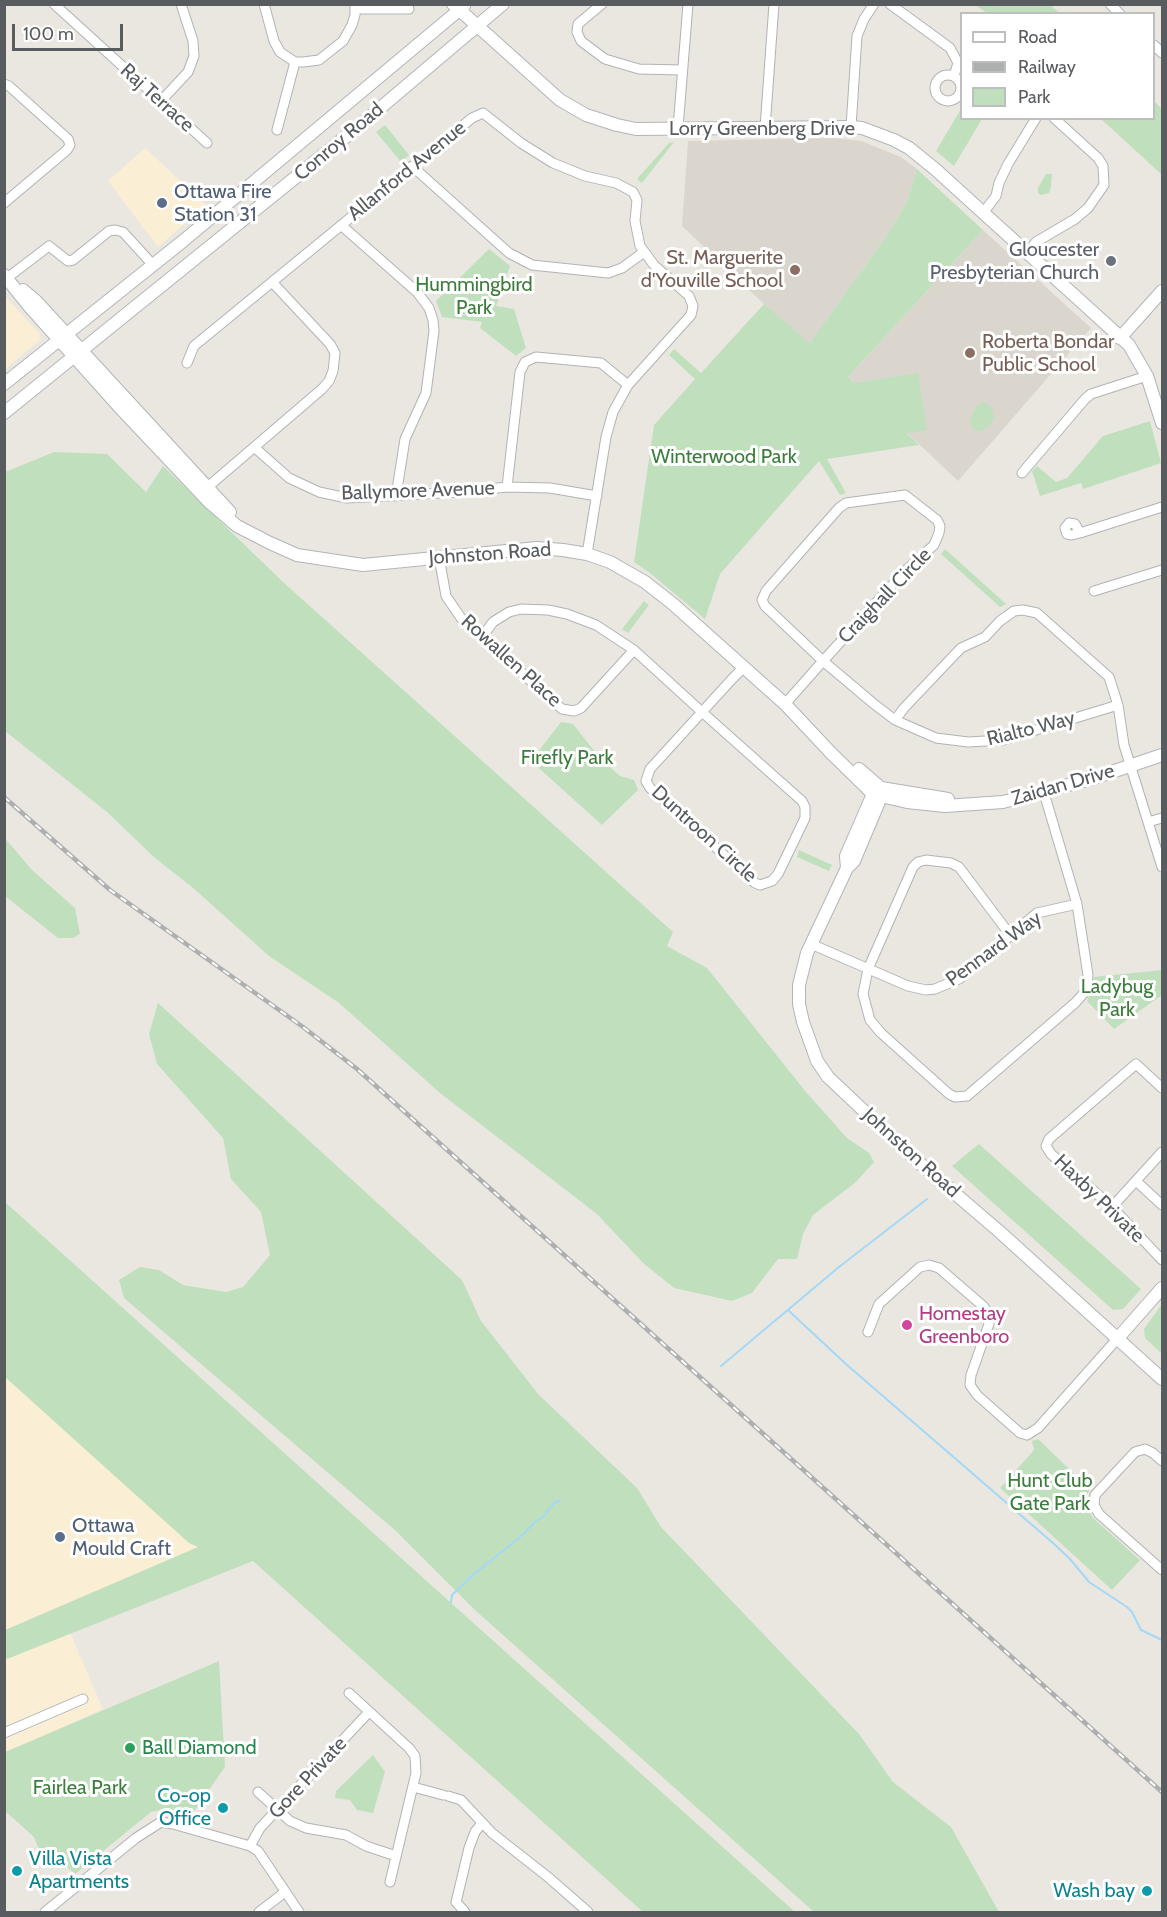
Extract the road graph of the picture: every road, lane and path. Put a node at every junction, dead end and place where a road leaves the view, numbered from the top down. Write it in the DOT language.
graph roads {
  1 [pos="54,4"];
  2 [pos="182,4"];
  3 [pos="264,4"];
  4 [pos="502,4"];
  5 [pos="602,4"];
  6 [pos="688,4"];
  7 [pos="774,4"];
  8 [pos="874,4"];
  9 [pos="890,4"];
  10 [pos="459,6"];
  11 [pos="355,7"];
  12 [pos="409,9"];
  13 [pos="477,26"];
  14 [pos="295,62"];
  15 [pos="681,70"];
  16 [pos="954,76"];
  17 [pos="4,84"];
  18 [pos="161,101"];
  19 [pos="1035,120"];
  20 [pos="1056,120"];
  21 [pos="851,127"];
  22 [pos="678,128"];
  23 [pos="765,128"];
  24 [pos="277,130"];
  25 [pos="207,143"];
  26 [pos="412,166"];
  27 [pos="4,203"];
  28 [pos="983,213"];
  29 [pos="341,225"];
  30 [pos="183,241"];
  31 [pos="644,252"];
  32 [pos="1028,253"];
  33 [pos="198,258"];
  34 [pos="153,265"];
  35 [pos="6,276"];
  36 [pos="272,282"];
  37 [pos="1162,291"];
  38 [pos="64,337"];
  39 [pos="1120,338"];
  40 [pos="79,355"];
  41 [pos="187,363"];
  42 [pos="1147,376"];
  43 [pos="4,384"];
  44 [pos="628,385"];
  45 [pos="4,413"];
  46 [pos="1162,423"];
  47 [pos="254,447"];
  48 [pos="1022,473"];
  49 [pos="507,488"];
  50 [pos="203,490"];
  51 [pos="396,496"];
  52 [pos="597,496"];
  53 [pos="1162,507"];
  54 [pos="1080,532"];
  55 [pos="587,554"];
  56 [pos="439,557"];
  57 [pos="1162,570"];
  58 [pos="1094,591"];
  59 [pos="482,637"];
  60 [pos="634,650"];
  61 [pos="823,661"];
  62 [pos="744,667"];
  63 [pos="785,704"];
  64 [pos="1118,705"];
  65 [pos="702,712"];
  66 [pos="896,720"];
  67 [pos="1162,755"];
  68 [pos="1131,765"];
  69 [pos="878,793"];
  70 [pos="1044,793"];
  71 [pos="1162,818"];
  72 [pos="1148,822"];
  73 [pos="1162,867"];
  74 [pos="1077,904"];
  75 [pos="1011,936"];
  76 [pos="812,944"];
  77 [pos="868,969"];
  78 [pos="1162,1088"];
  79 [pos="1162,1152"];
  80 [pos="1136,1181"];
  81 [pos="1162,1205"];
  82 [pos="1112,1207"];
  83 [pos="1162,1260"];
  84 [pos="1162,1288"];
  85 [pos="868,1332"];
  86 [pos="1118,1338"];
  87 [pos="1162,1378"];
  88 [pos="1162,1461"];
  89 [pos="1162,1570"];
  90 [pos="349,1693"];
  91 [pos="83,1699"];
  92 [pos="369,1712"];
  93 [pos="4,1733"];
  94 [pos="413,1786"];
  95 [pos="258,1792"];
  96 [pos="278,1811"];
  97 [pos="482,1823"];
  98 [pos="250,1846"];
  99 [pos="396,1856"];
  100 [pos="390,1881"];
  101 [pos="285,1892"];
  102 [pos="582,1910"];
  103 [pos="45,1912"];
  104 [pos="259,1912"];
  105 [pos="298,1912"];
  106 [pos="465,1912"];
  1 -- 18 [label="street, Raj Terrace"];
  2 -- 18 [label="street"];
  3 -- 14 [label="street"];
  4 -- 13 [label="street, Conroy Road"];
  5 -- 15 [label="street"];
  6 -- 15 [label="street"];
  7 -- 23 [label="street"];
  8 -- 21 [label="street"];
  9 -- 16 [label="street"];
  10 -- 13 [label="street, Lorry Greenberg Drive"];
  10 -- 30 [label="street, Conroy Road"];
  11 -- 12 [label="street"];
  11 -- 14 [label="street"];
  13 -- 22 [label="street, Lorry Greenberg Drive"];
  13 -- 33 [label="street, Conroy Road"];
  14 -- 24 [label="street"];
  15 -- 22 [label="street"];
  17 -- 27 [label="street"];
  18 -- 25 [label="street, Raj Terrace"];
  19 -- 28 [label="street"];
  20 -- 32 [label="street"];
  21 -- 23 [label="street, Lorry Greenberg Drive"];
  21 -- 28 [label="street, Lorry Greenberg Drive"];
  22 -- 23 [label="street, Lorry Greenberg Drive"];
  26 -- 29 [label="street, Allanford Avenue"];
  26 -- 31 [label="street"];
  26 -- 31 [label="street, Allanford Avenue"];
  28 -- 32 [label="street, Lorry Greenberg Drive"];
  29 -- 36 [label="street, Allanford Avenue"];
  29 -- 51 [label="street"];
  30 -- 33 [label="street"];
  30 -- 34 [label="street, Conroy Road"];
  31 -- 44 [label="street, Allanford Avenue"];
  32 -- 39 [label="street, Lorry Greenberg Drive"];
  33 -- 40 [label="street, Conroy Road"];
  34 -- 35 [label="street"];
  34 -- 38 [label="street, Conroy Road"];
  35 -- 38 [label="street, Johnston Road"];
  36 -- 41 [label="street, Allanford Avenue"];
  36 -- 47 [label="street"];
  37 -- 39 [label="street"];
  38 -- 40 [label="street, Johnston Road"];
  38 -- 43 [label="street, Conroy Road"];
  39 -- 42 [label="street, Lorry Greenberg Drive"];
  40 -- 45 [label="street, Conroy Road"];
  40 -- 50 [label="street, Johnston Road"];
  42 -- 46 [label="street, Lorry Greenberg Drive"];
  42 -- 48 [label="street"];
  44 -- 49 [label="street"];
  44 -- 52 [label="street, Allanford Avenue"];
  47 -- 50 [label="street"];
  47 -- 51 [label="street, Ballymore Avenue"];
  49 -- 51 [label="street, Ballymore Avenue"];
  49 -- 52 [label="street, Ballymore Avenue"];
  50 -- 56 [label="street, Johnston Road"];
  52 -- 55 [label="street, Allanford Avenue"];
  53 -- 54 [label="street"];
  55 -- 56 [label="street, Johnston Road"];
  55 -- 62 [label="street, Johnston Road"];
  56 -- 59 [label="street, Rowallen Place"];
  57 -- 58 [label="street"];
  59 -- 60 [label="street"];
  59 -- 60 [label="street, Rowallen Place"];
  60 -- 65 [label="street"];
  61 -- 61 [label="street, Craighall Circle"];
  61 -- 63 [label="street, Craighall Circle"];
  61 -- 66 [label="street, Rialto Way"];
  62 -- 63 [label="street, Johnston Road"];
  62 -- 65 [label="street, Duntroon Circle"];
  63 -- 69 [label="street, Johnston Road"];
  64 -- 66 [label="street, Rialto Way"];
  64 -- 66 [label="street"];
  64 -- 68 [label="street"];
  65 -- 65 [label="street, Duntroon Circle"];
  67 -- 68 [label="street, Zaidan Drive"];
  68 -- 70 [label="street, Zaidan Drive"];
  68 -- 72 [label="street"];
  69 -- 70 [label="street, Zaidan Drive"];
  69 -- 76 [label="street, Johnston Road"];
  70 -- 74 [label="street"];
  71 -- 72 [label="street"];
  72 -- 73 [label="street"];
  74 -- 75 [label="street, Pennard Way"];
  74 -- 77 [label="street"];
  75 -- 77 [label="street, Pennard Way"];
  75 -- 77 [label="street"];
  76 -- 77 [label="street, Pennard Way"];
  76 -- 86 [label="street, Johnston Road"];
  78 -- 82 [label="street, Haxby Private"];
  79 -- 80 [label="street"];
  80 -- 81 [label="street"];
  80 -- 82 [label="street"];
  82 -- 83 [label="street, Haxby Private"];
  84 -- 86 [label="street"];
  85 -- 86 [label="street"];
  86 -- 87 [label="street, Johnston Road"];
  88 -- 89 [label="street"];
  90 -- 92 [label="street"];
  91 -- 93 [label="street"];
  92 -- 94 [label="street"];
  92 -- 96 [label="street, Gore Private"];
  94 -- 97 [label="street"];
  94 -- 99 [label="street"];
  95 -- 96 [label="street"];
  96 -- 98 [label="street, Gore Private"];
  96 -- 99 [label="street"];
  97 -- 102 [label="street"];
  97 -- 106 [label="street"];
  98 -- 101 [label="street"];
  98 -- 103 [label="street"];
  99 -- 100 [label="street"];
  101 -- 104 [label="street"];
  101 -- 105 [label="street"];
}
